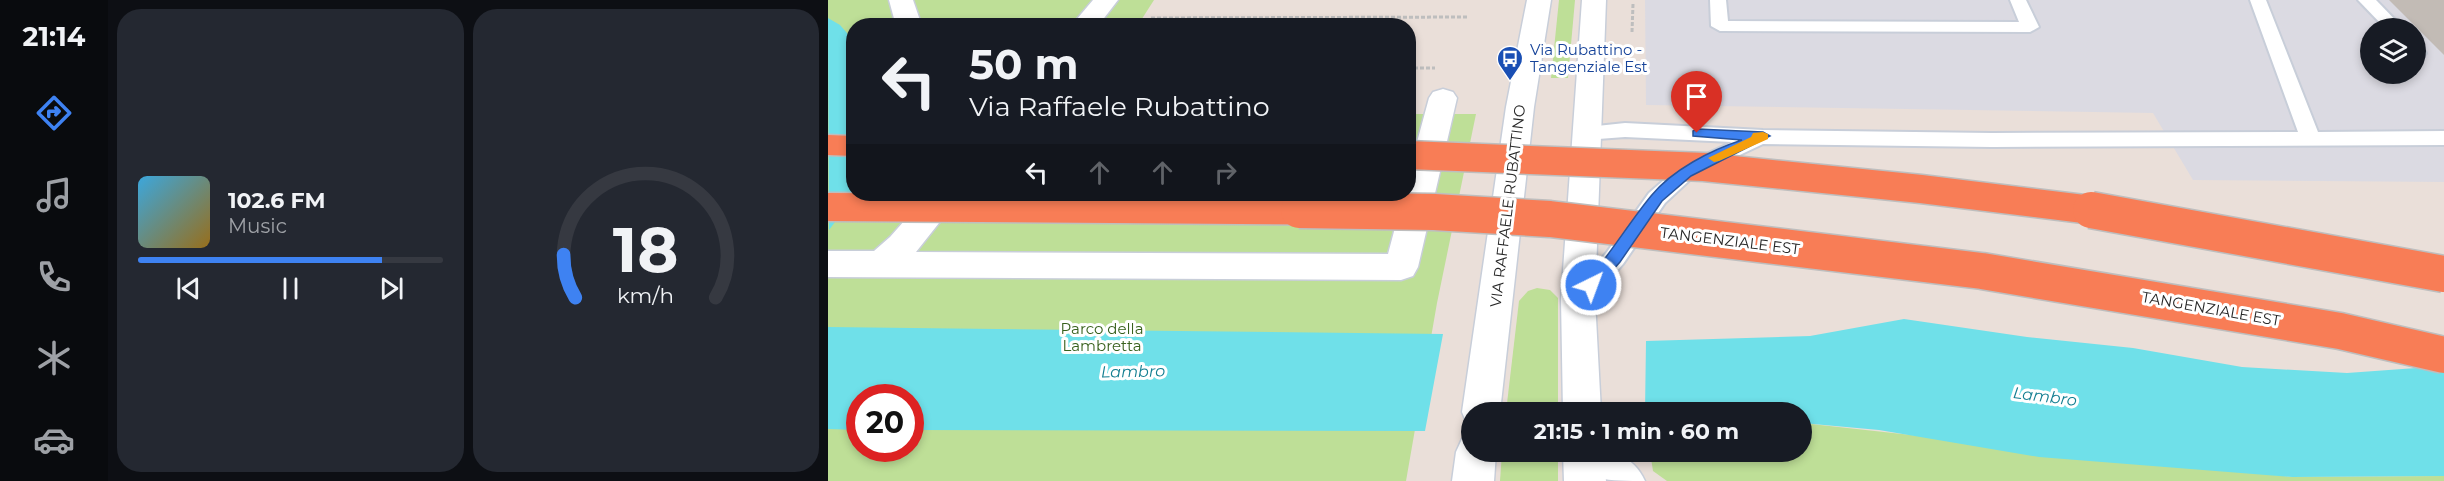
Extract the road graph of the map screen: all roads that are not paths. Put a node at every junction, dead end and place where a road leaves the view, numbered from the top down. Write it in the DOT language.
graph roads {
  1 [pos="901,0"];
  2 [pos="1106,0"];
  3 [pos="1539,0"];
  4 [pos="1594,0"];
  5 [pos="1718,0"];
  6 [pos="2018,0"];
  7 [pos="2258,0"];
  8 [pos="2366,0"];
  9 [pos="907,18"];
  10 [pos="1091,18"];
  11 [pos="2384,18"];
  12 [pos="1442,83"];
  13 [pos="1585,133"];
  14 [pos="1763,136"];
  15 [pos="2444,138"];
  16 [pos="2311,139"];
  17 [pos="828,146"];
  18 [pos="846,146"];
  19 [pos="1416,155"];
  20 [pos="1416,200"];
  21 [pos="940,201"];
  22 [pos="1416,201"];
  23 [pos="828,207"];
  24 [pos="828,264"];
  25 [pos="882,264"];
  26 [pos="2444,274"];
  27 [pos="1578,299"];
  28 [pos="2444,355"];
  29 [pos="1482,402"];
  30 [pos="1582,402"];
  31 [pos="1475,462"];
  32 [pos="1584,463"];
  33 [pos="1473,481"];
  34 [pos="1624,481"];
  1 -- 9 [label="street"];
  2 -- 10 [label="street"];
  3 -- 29 [label="street, VIA RAFFAELE RUBATTINO"];
  4 -- 13 [label="street"];
  5 -- 6 [label="lane"];
  7 -- 16 [label="lane"];
  8 -- 11 [label="lane"];
  12 -- 20 [label="street"];
  13 -- 14 [label="lane"];
  13 -- 27 [label="street"];
  14 -- 16 [label="lane"];
  14 -- 27 [label="lane"];
  15 -- 16 [label="lane"];
  17 -- 18 [label="highway"];
  19 -- 26 [label="highway, bridge"];
  21 -- 25 [label="street"];
  22 -- 25 [label="street"];
  23 -- 28 [label="highway, TANGENZIALE EST, bridge"];
  24 -- 25 [label="street"];
  27 -- 30 [label="street"];
  31 -- 33 [label="street"];
  32 -- 34 [label="street"];
}
